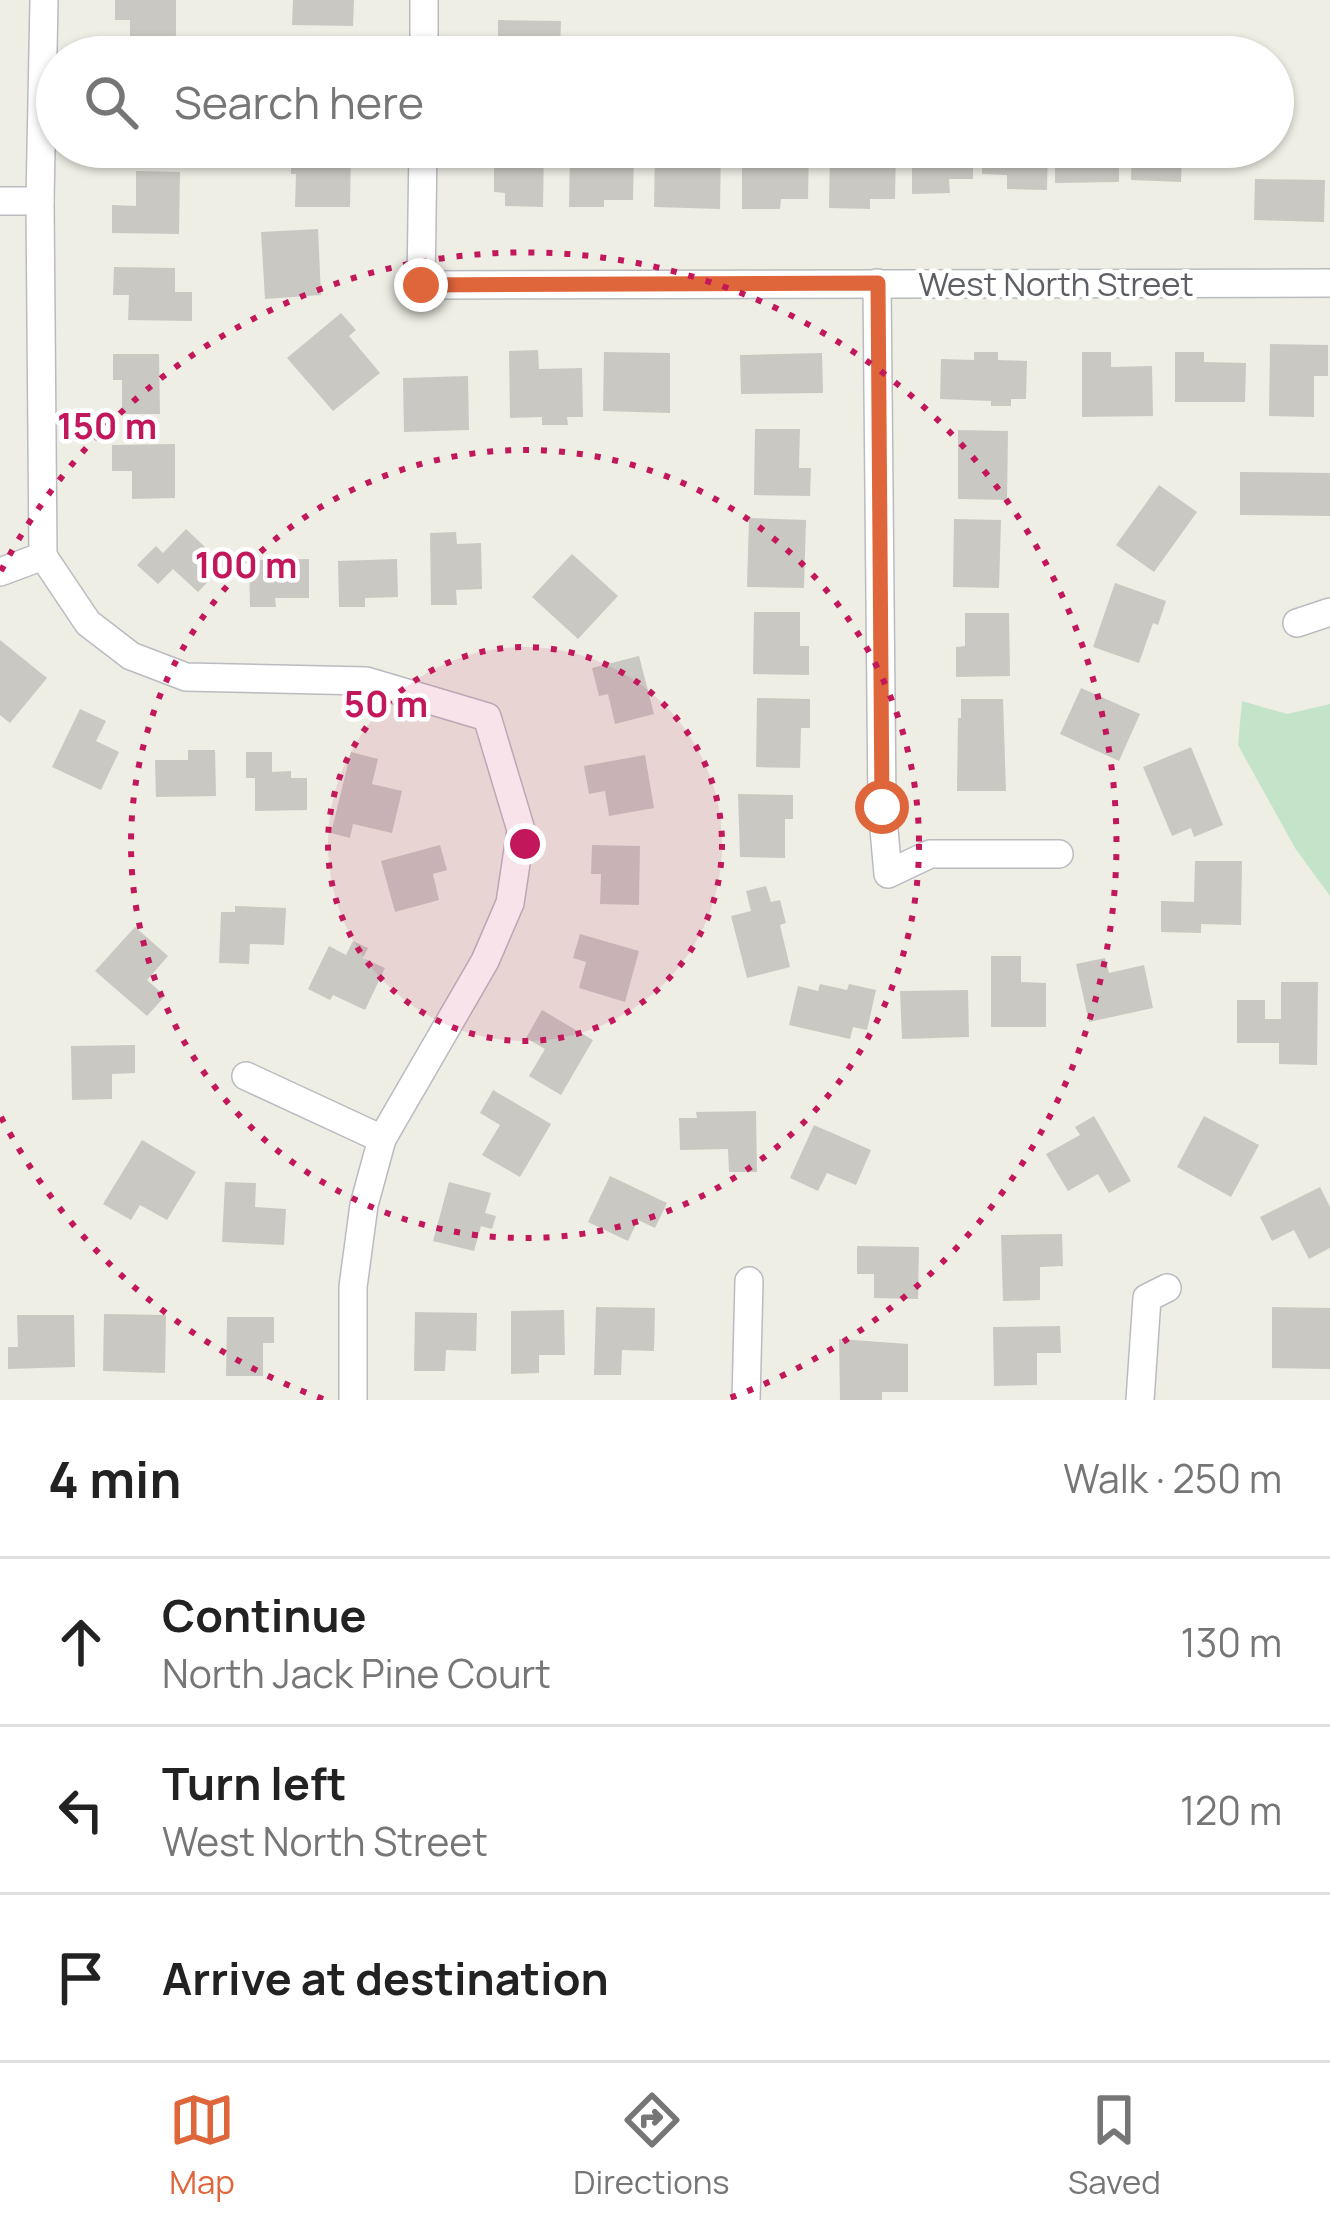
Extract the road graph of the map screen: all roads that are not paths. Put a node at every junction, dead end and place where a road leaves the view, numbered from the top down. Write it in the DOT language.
graph roads {
  1 [pos="44,0"];
  2 [pos="424,0"];
  3 [pos="43,36"];
  4 [pos="424,36"];
  5 [pos="41,168"];
  6 [pos="423,168"];
  7 [pos="0,201"];
  8 [pos="40,201"];
  9 [pos="878,283"];
  10 [pos="1330,283"];
  11 [pos="43,556"];
  12 [pos="0,572"];
  13 [pos="1330,612"];
  14 [pos="1297,623"];
  15 [pos="1059,854"];
  16 [pos="246,1076"];
  17 [pos="382,1139"];
  18 [pos="749,1281"];
  19 [pos="1167,1288"];
  20 [pos="353,1400"];
  21 [pos="746,1400"];
  22 [pos="1140,1400"];
  1 -- 3 [label="street"];
  2 -- 4 [label="street"];
  5 -- 8 [label="street"];
  6 -- 9 [label="street, West North Street"];
  7 -- 8 [label="street"];
  8 -- 11 [label="street"];
  9 -- 10 [label="street, West North Street"];
  9 -- 15 [label="street"];
  11 -- 12 [label="street"];
  11 -- 17 [label="street"];
  13 -- 14 [label="street"];
  16 -- 17 [label="street"];
  17 -- 20 [label="street"];
  18 -- 21 [label="street"];
  19 -- 22 [label="street"];
}
